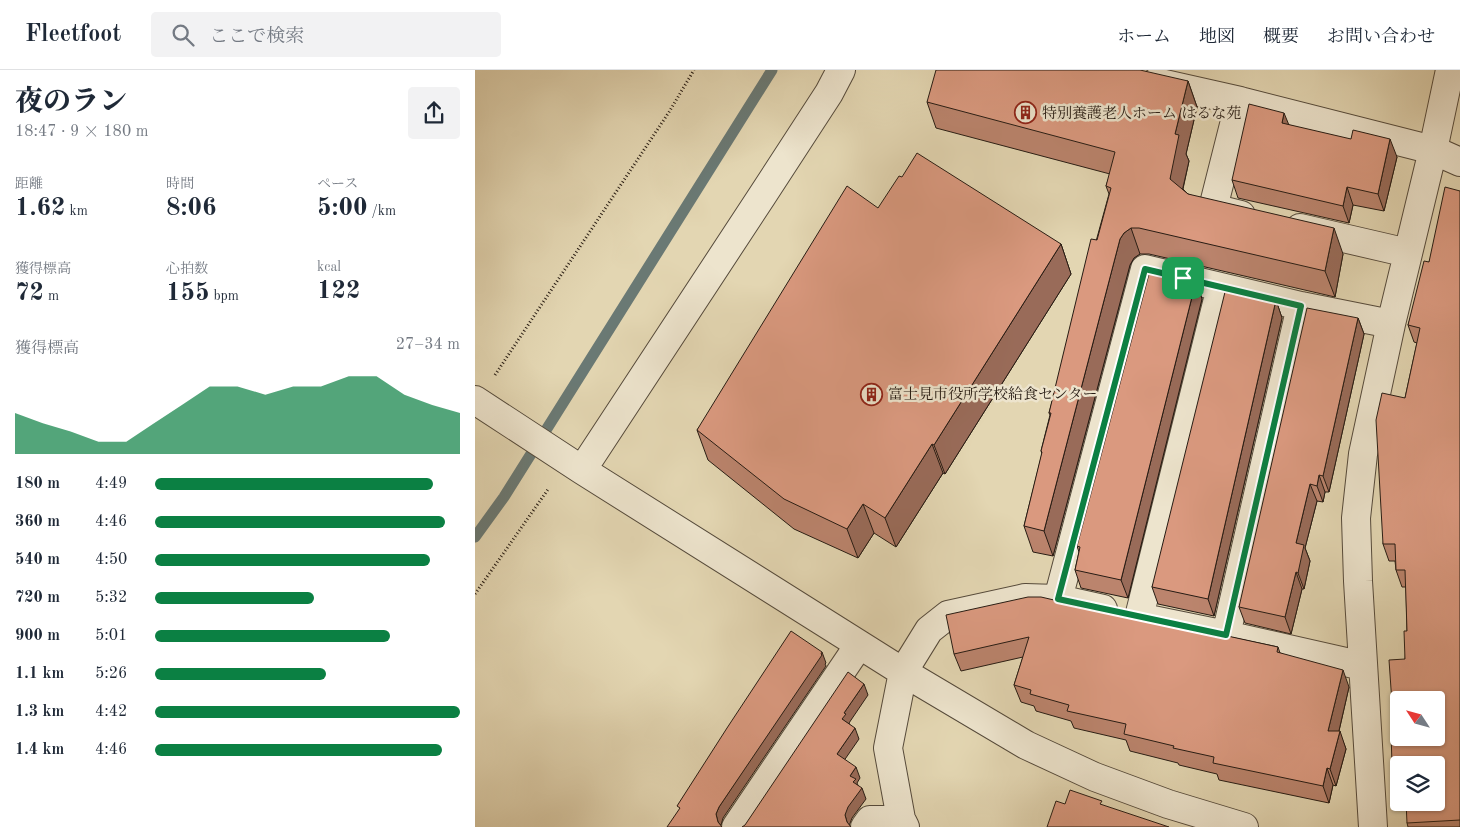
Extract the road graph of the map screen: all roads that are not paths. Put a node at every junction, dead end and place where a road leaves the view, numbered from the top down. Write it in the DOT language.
graph roads {
  1 [pos="841,70"];
  2 [pos="1450,70"];
  3 [pos="1156,82"];
  4 [pos="1240,101"];
  5 [pos="1433,150"];
  6 [pos="1460,162"];
  7 [pos="1408,253"];
  8 [pos="1221,287"];
  9 [pos="1301,306"];
  10 [pos="1391,324"];
  11 [pos="478,402"];
  12 [pos="571,463"];
  13 [pos="1058,599"];
  14 [pos="1139,617"];
  15 [pos="1226,635"];
  16 [pos="859,645"];
  17 [pos="1363,666"];
  18 [pos="903,672"];
  19 [pos="903,823"];
  20 [pos="736,827"];
  21 [pos="865,827"];
  22 [pos="1244,827"];
  23 [pos="1373,827"];
  1 -- 12 [label="street"];
  2 -- 5 [label="street"];
  3 -- 4 [label="street"];
  4 -- 5 [label="street"];
  4 -- 7 [label="street"];
  5 -- 6 [label="street"];
  5 -- 7 [label="street"];
  7 -- 10 [label="street"];
  8 -- 9 [label="street"];
  8 -- 13 [label="street"];
  8 -- 14 [label="street"];
  9 -- 10 [label="street"];
  9 -- 15 [label="street"];
  10 -- 17 [label="street"];
  11 -- 12 [label="street"];
  12 -- 16 [label="street"];
  13 -- 14 [label="street"];
  13 -- 18 [label="street"];
  14 -- 15 [label="street"];
  15 -- 17 [label="street"];
  16 -- 18 [label="street"];
  16 -- 20 [label="street"];
  17 -- 23 [label="street"];
  18 -- 19 [label="street"];
  18 -- 22 [label="street"];
  19 -- 21 [label="street"];
}
